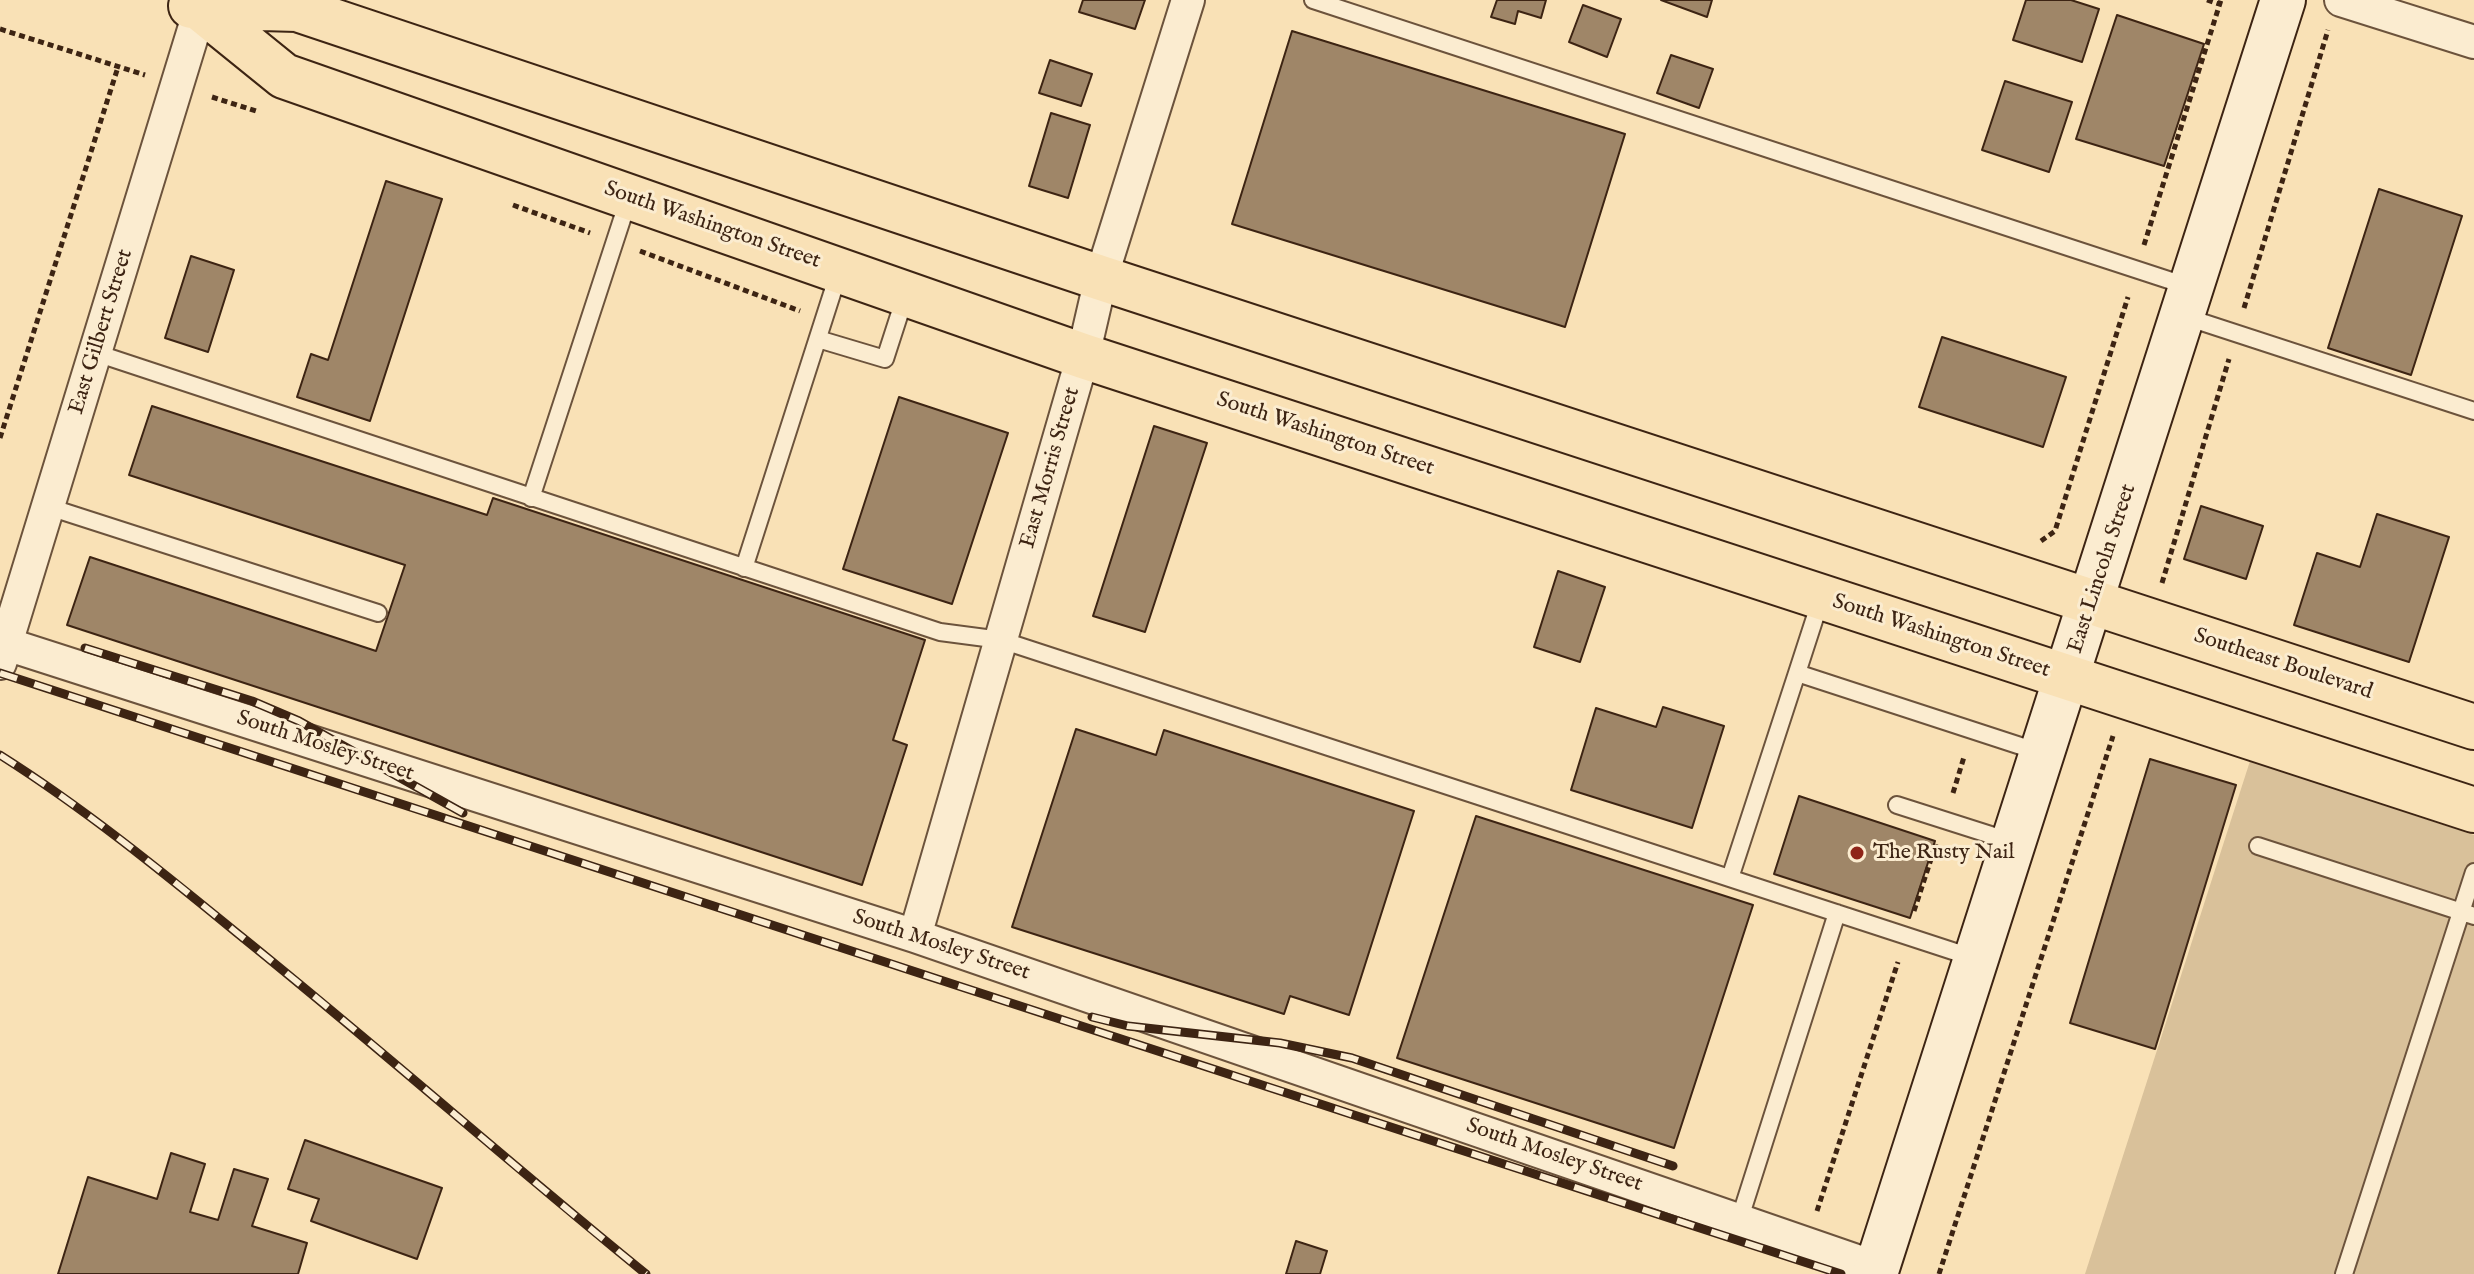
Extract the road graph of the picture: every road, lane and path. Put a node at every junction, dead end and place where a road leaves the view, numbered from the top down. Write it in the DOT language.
graph roads {
  1 [pos="1188,0"];
  2 [pos="1313,0"];
  3 [pos="2207,0"];
  4 [pos="2283,0"];
  5 [pos="192,3"];
  6 [pos="2219,4"];
  7 [pos="2354,9"];
  8 [pos="0,29"];
  9 [pos="2474,42"];
  10 [pos="118,67"];
  11 [pos="177,86"];
  12 [pos="263,113"];
  13 [pos="630,197"];
  14 [pos="504,201"];
  15 [pos="614,242"];
  16 [pos="839,270"];
  17 [pos="1101,278"];
  18 [pos="906,294"];
  19 [pos="2187,302"];
  20 [pos="824,319"];
  21 [pos="2236,334"];
  22 [pos="818,339"];
  23 [pos="96,353"];
  24 [pos="1083,356"];
  25 [pos="2474,411"];
  26 [pos="0,438"];
  27 [pos="531,498"];
  28 [pos="49,507"];
  29 [pos="744,568"];
  30 [pos="2177,588"];
  31 [pos="1821,598"];
  32 [pos="2092,603"];
  33 [pos="378,613"];
  34 [pos="1001,640"];
  35 [pos="2,649"];
  36 [pos="1797,673"];
  37 [pos="2068,679"];
  38 [pos="2474,727"];
  39 [pos="1973,730"];
  40 [pos="2114,733"];
  41 [pos="2044,754"];
  42 [pos="1897,805"];
  43 [pos="2474,810"];
  44 [pos="1944,820"];
  45 [pos="2015,843"];
  46 [pos="2258,846"];
  47 [pos="2474,872"];
  48 [pos="1730,878"];
  49 [pos="1837,913"];
  50 [pos="2468,914"];
  51 [pos="915,936"];
  52 [pos="1906,936"];
  53 [pos="1977,959"];
  54 [pos="1739,1221"];
  55 [pos="1807,1244"];
  56 [pos="1882,1272"];
  57 [pos="1939,1274"];
  58 [pos="2344,1274"];
  1 -- 17 [label="street, East Morris Street"];
  2 -- 19 [label="lane"];
  3 -- 6 [label="path"];
  4 -- 19 [label="street, East Lincoln Street"];
  5 -- 11 [label="street, East Gilbert Street"];
  5 -- 13 [label="main road, South Washington Street"];
  5 -- 17 [label="main road"];
  7 -- 9 [label="street"];
  7 -- 21 [label="path"];
  8 -- 10 [label="path"];
  10 -- 11 [label="path"];
  10 -- 26 [label="path"];
  11 -- 12 [label="path"];
  11 -- 23 [label="street, East Gilbert Street"];
  13 -- 15 [label="lane"];
  13 -- 16 [label="main road, South Washington Street"];
  14 -- 15 [label="path"];
  15 -- 20 [label="path"];
  15 -- 27 [label="lane"];
  16 -- 18 [label="main road, South Washington Street"];
  16 -- 20 [label="lane"];
  17 -- 24 [label="street, East Morris Street"];
  17 -- 32 [label="main road"];
  18 -- 22 [label="lane"];
  18 -- 24 [label="main road, South Washington Street"];
  19 -- 21 [label="lane"];
  19 -- 32 [label="street, East Lincoln Street"];
  20 -- 22 [label="lane"];
  21 -- 25 [label="lane"];
  21 -- 30 [label="path"];
  22 -- 29 [label="lane"];
  23 -- 27 [label="lane"];
  23 -- 28 [label="street, East Gilbert Street"];
  24 -- 31 [label="main road, South Washington Street"];
  24 -- 34 [label="street, East Morris Street"];
  27 -- 29 [label="lane"];
  28 -- 33 [label="lane"];
  28 -- 35 [label="street, East Gilbert Street"];
  29 -- 34 [label="lane"];
  31 -- 36 [label="lane"];
  31 -- 37 [label="main road, South Washington Street"];
  32 -- 37 [label="street, East Lincoln Street"];
  32 -- 38 [label="main road, Southeast Boulevard"];
  34 -- 48 [label="lane"];
  34 -- 51 [label="street, East Morris Street"];
  35 -- 51 [label="street, South Mosley Street"];
  36 -- 39 [label="lane"];
  36 -- 48 [label="lane"];
  37 -- 41 [label="street, East Lincoln Street"];
  37 -- 43 [label="main road, South Washington Street"];
  39 -- 41 [label="lane"];
  39 -- 44 [label="path"];
  40 -- 57 [label="path"];
  41 -- 45 [label="street, East Lincoln Street"];
  42 -- 44 [label="lane"];
  44 -- 45 [label="lane"];
  44 -- 52 [label="path"];
  45 -- 53 [label="street, East Lincoln Street"];
  46 -- 50 [label="lane"];
  47 -- 50 [label="lane"];
  48 -- 49 [label="lane"];
  49 -- 52 [label="lane"];
  49 -- 54 [label="lane"];
  50 -- 58 [label="lane"];
  51 -- 54 [label="street, South Mosley Street"];
  52 -- 53 [label="lane"];
  52 -- 55 [label="path"];
  53 -- 56 [label="street, East Lincoln Street"];
  54 -- 55 [label="street, South Mosley Street"];
  55 -- 56 [label="street, South Mosley Street"];
}
